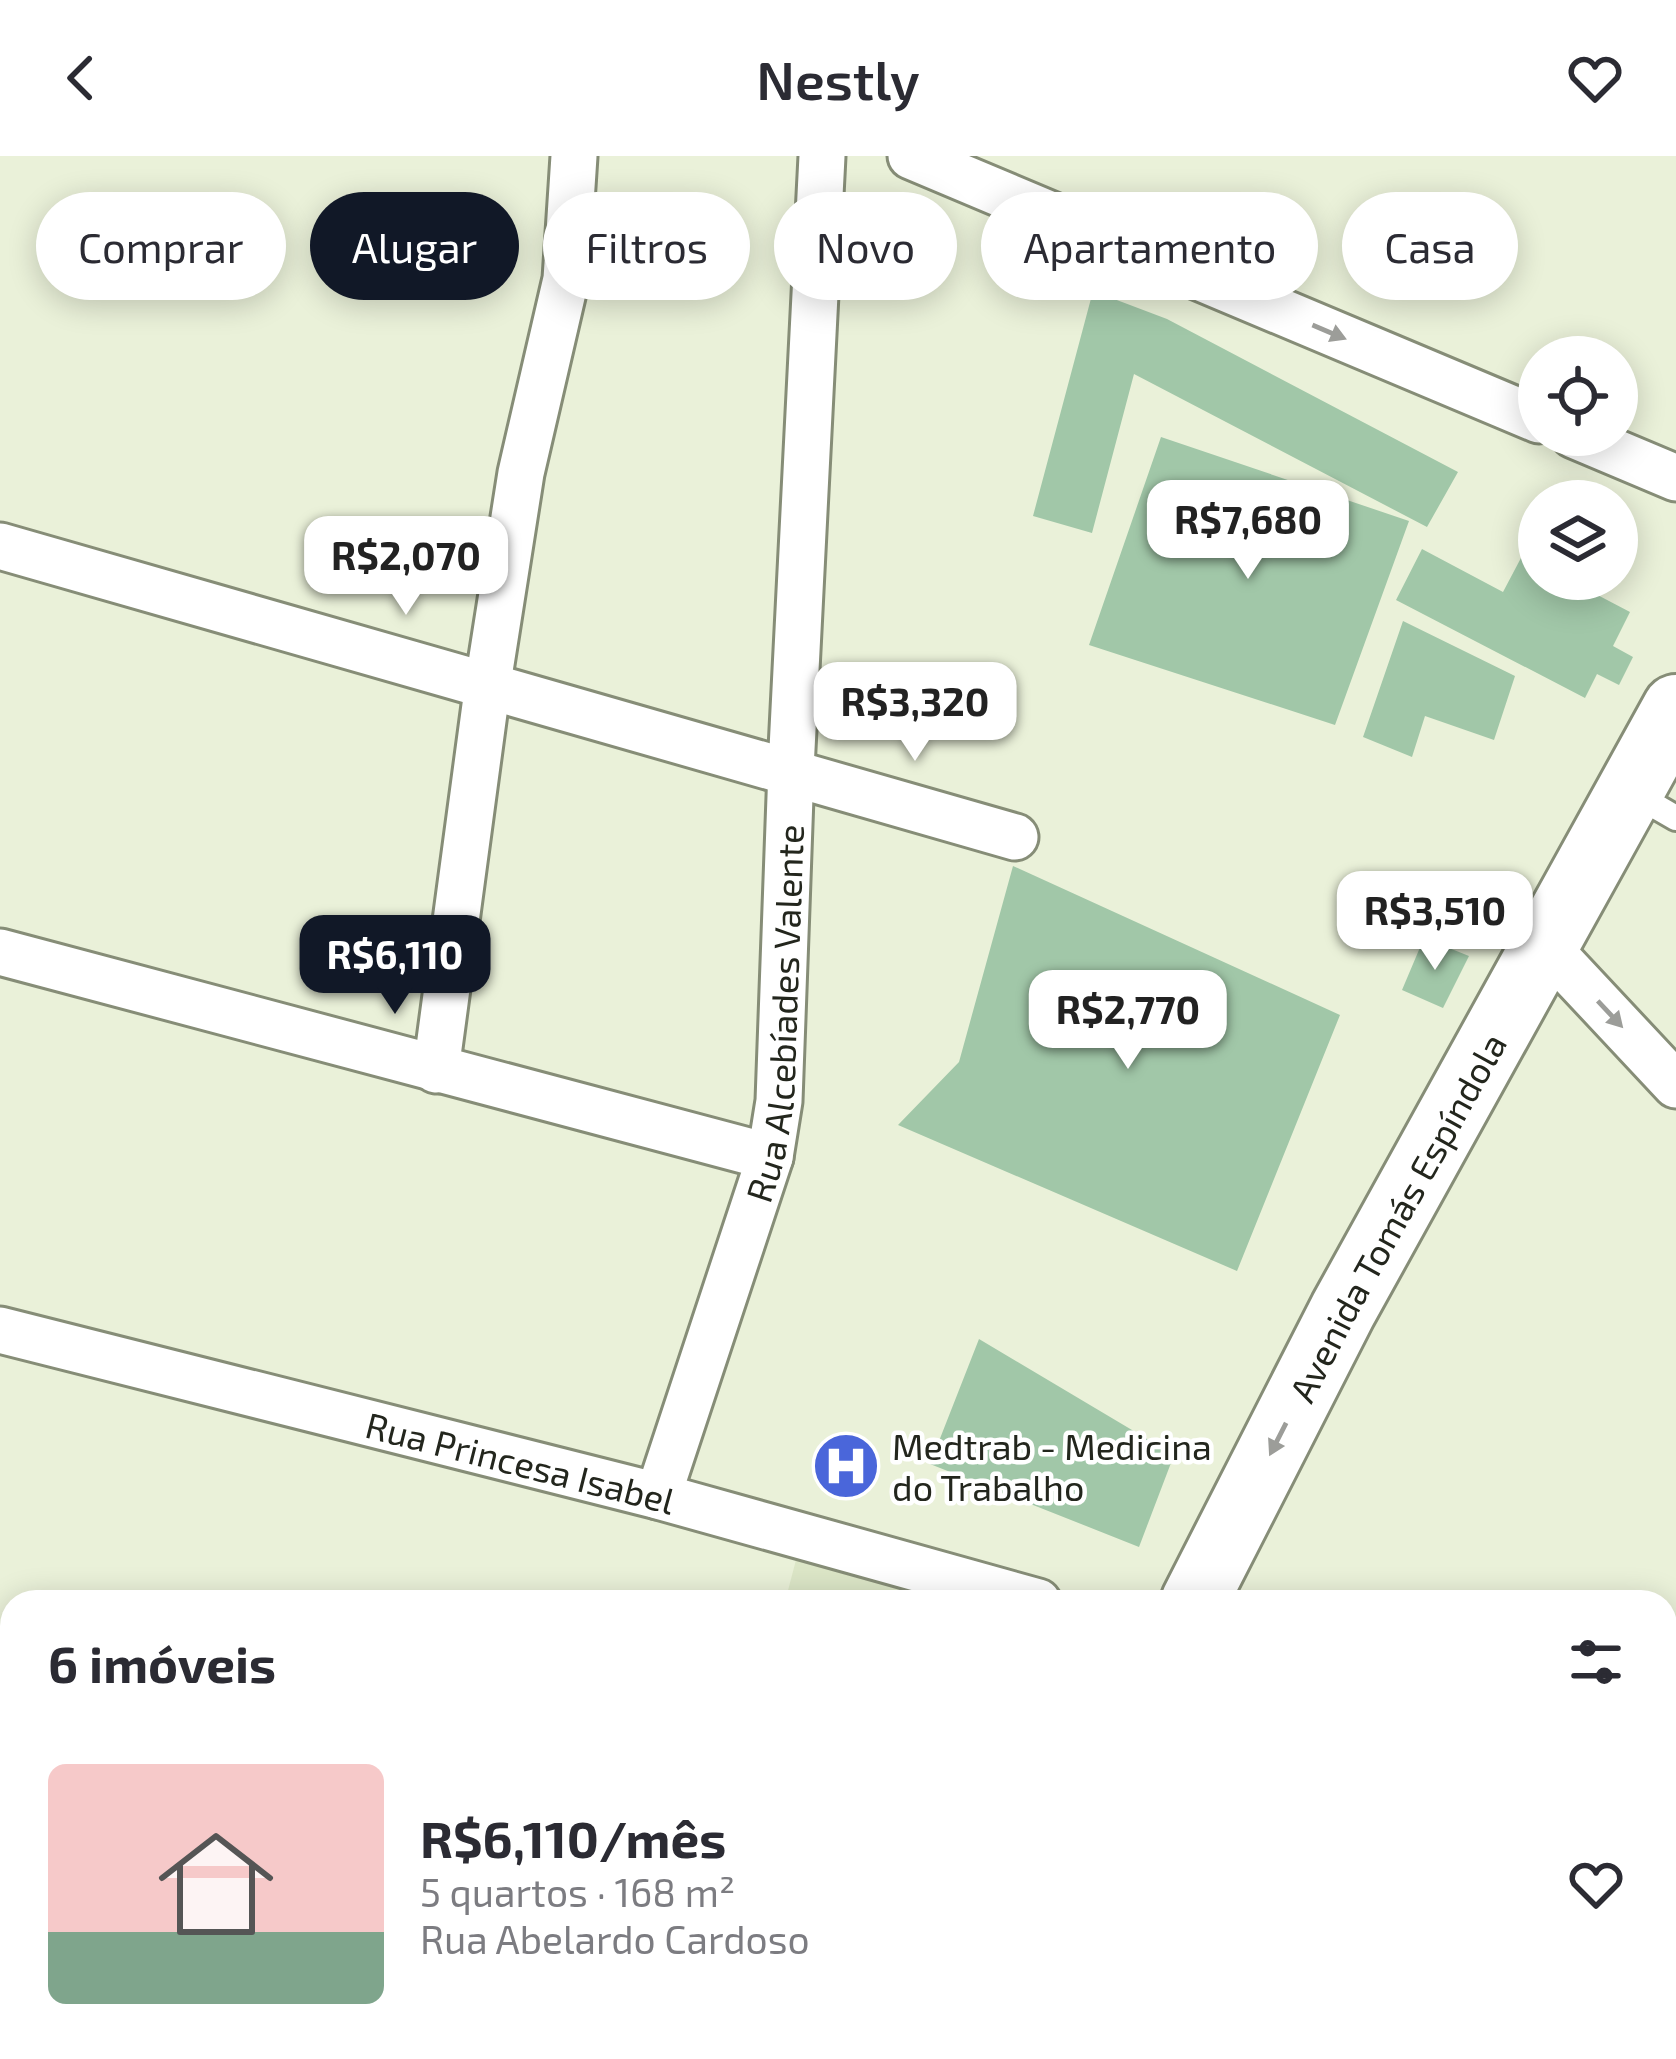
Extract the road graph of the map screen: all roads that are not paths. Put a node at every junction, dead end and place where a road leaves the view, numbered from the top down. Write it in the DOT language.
graph roads {
  1 [pos="574,156"];
  2 [pos="822,156"];
  3 [pos="911,156"];
  4 [pos="1518,411"];
  5 [pos="1624,456"];
  6 [pos="1676,478"];
  7 [pos="0,546"];
  8 [pos="488,683"];
  9 [pos="1676,708"];
  10 [pos="790,770"];
  11 [pos="1653,804"];
  12 [pos="1016,837"];
  13 [pos="1544,944"];
  14 [pos="0,952"];
  15 [pos="436,1070"];
  16 [pos="1676,1085"];
  17 [pos="770,1157"];
  18 [pos="0,1330"];
  19 [pos="658,1496"];
  20 [pos="994,1590"];
  21 [pos="1209,1590"];
  1 -- 8 [label="street"];
  2 -- 10 [label="street, Rua Alcebíades Valente"];
  3 -- 4 [label="street, one-way"];
  5 -- 6 [label="street"];
  7 -- 8 [label="street"];
  8 -- 10 [label="street"];
  8 -- 15 [label="street"];
  9 -- 11 [label="highway, Avenida Tomás Espíndola"];
  10 -- 12 [label="street"];
  10 -- 17 [label="street, Rua Alcebíades Valente"];
  11 -- 13 [label="highway, Avenida Tomás Espíndola"];
  13 -- 16 [label="street, one-way"];
  13 -- 21 [label="highway, Avenida Tomás Espíndola, one-way"];
  14 -- 15 [label="street"];
  15 -- 17 [label="street"];
  17 -- 19 [label="street, Rua Alcebíades Valente"];
  18 -- 19 [label="street, Rua Princesa Isabel"];
  19 -- 20 [label="street, Rua Princesa Isabel"];
}
